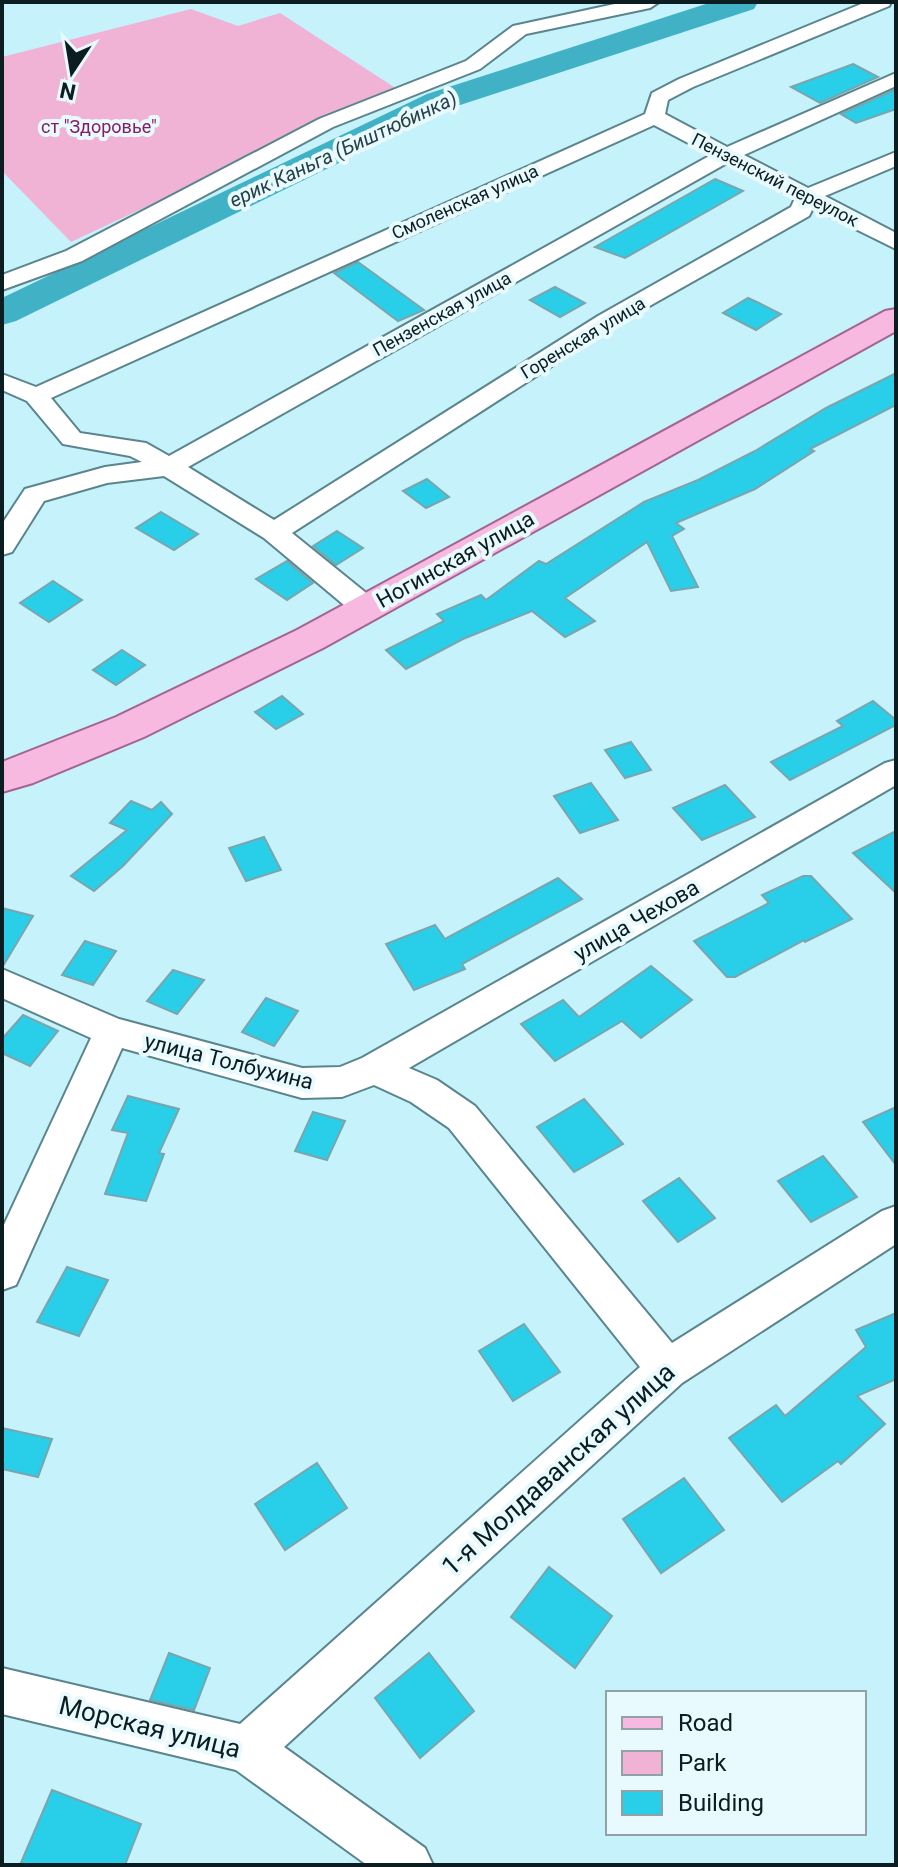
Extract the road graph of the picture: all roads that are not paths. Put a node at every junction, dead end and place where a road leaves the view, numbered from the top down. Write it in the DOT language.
graph roads {
  1 [pos="650,2"];
  2 [pos="882,2"];
  3 [pos="896,79"];
  4 [pos="654,117"];
  5 [pos="724,156"];
  6 [pos="896,158"];
  7 [pos="807,196"];
  8 [pos="896,242"];
  9 [pos="2,283"];
  10 [pos="896,318"];
  11 [pos="2,381"];
  12 [pos="36,396"];
  13 [pos="169,467"];
  14 [pos="274,532"];
  15 [pos="2,546"];
  16 [pos="366,608"];
  17 [pos="896,771"];
  18 [pos="2,777"];
  19 [pos="2,983"];
  20 [pos="112,1031"];
  21 [pos="375,1069"];
  22 [pos="896,1223"];
  23 [pos="4,1259"];
  24 [pos="667,1369"];
  25 [pos="6,1701"];
  26 [pos="247,1749"];
  27 [pos="408,1865"];
  1 -- 9 [label="street"];
  2 -- 4 [label="street, Смоленская улица"];
  3 -- 5 [label="street, Пензенская улица"];
  4 -- 5 [label="street, Пензенский переулок"];
  4 -- 12 [label="street, Смоленская улица"];
  5 -- 7 [label="street, Пензенский переулок"];
  5 -- 13 [label="street, Пензенская улица"];
  6 -- 7 [label="street, Горенская улица"];
  7 -- 8 [label="street, Пензенский переулок"];
  7 -- 14 [label="street, Горенская улица"];
  10 -- 16 [label="main road, Ногинская улица"];
  11 -- 12 [label="street"];
  12 -- 13 [label="street"];
  13 -- 14 [label="street"];
  13 -- 15 [label="street, Пензенская улица"];
  14 -- 16 [label="street"];
  16 -- 18 [label="main road, Ногинская улица"];
  17 -- 21 [label="street, улица Чехова"];
  19 -- 20 [label="street, улица Толбухина"];
  20 -- 21 [label="street, улица Толбухина"];
  20 -- 23 [label="street"];
  21 -- 24 [label="street"];
  22 -- 24 [label="street, 1-я Молдаванская улица"];
  24 -- 26 [label="street, 1-я Молдаванская улица"];
  25 -- 26 [label="street, Морская улица"];
  26 -- 27 [label="street, Морская улица"];
}
